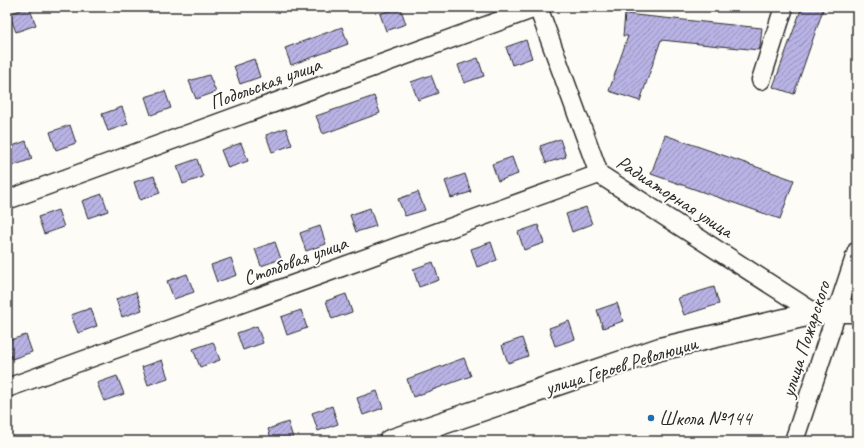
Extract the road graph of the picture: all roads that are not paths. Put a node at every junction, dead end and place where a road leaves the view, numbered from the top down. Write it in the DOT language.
graph roads {
  1 [pos="538,7"];
  2 [pos="784,7"];
  3 [pos="761,80"];
  4 [pos="599,174"];
  5 [pos="7,200"];
  6 [pos="857,251"];
  7 [pos="847,311"];
  8 [pos="815,313"];
  9 [pos="7,388"];
  10 [pos="390,441"];
  11 [pos="794,441"];
  1 -- 4 [label="street, Радиаторная улица"];
  1 -- 5 [label="street, Подольская улица"];
  2 -- 3 [label="street"];
  4 -- 8 [label="street, Радиаторная улица"];
  4 -- 9 [label="street, Столбовая улица"];
  6 -- 7 [label="street, улица Пожарского"];
  7 -- 8 [label="street, улица Героев Революции"];
  7 -- 11 [label="street, улица Пожарского"];
  8 -- 10 [label="street, улица Героев Революции"];
}
